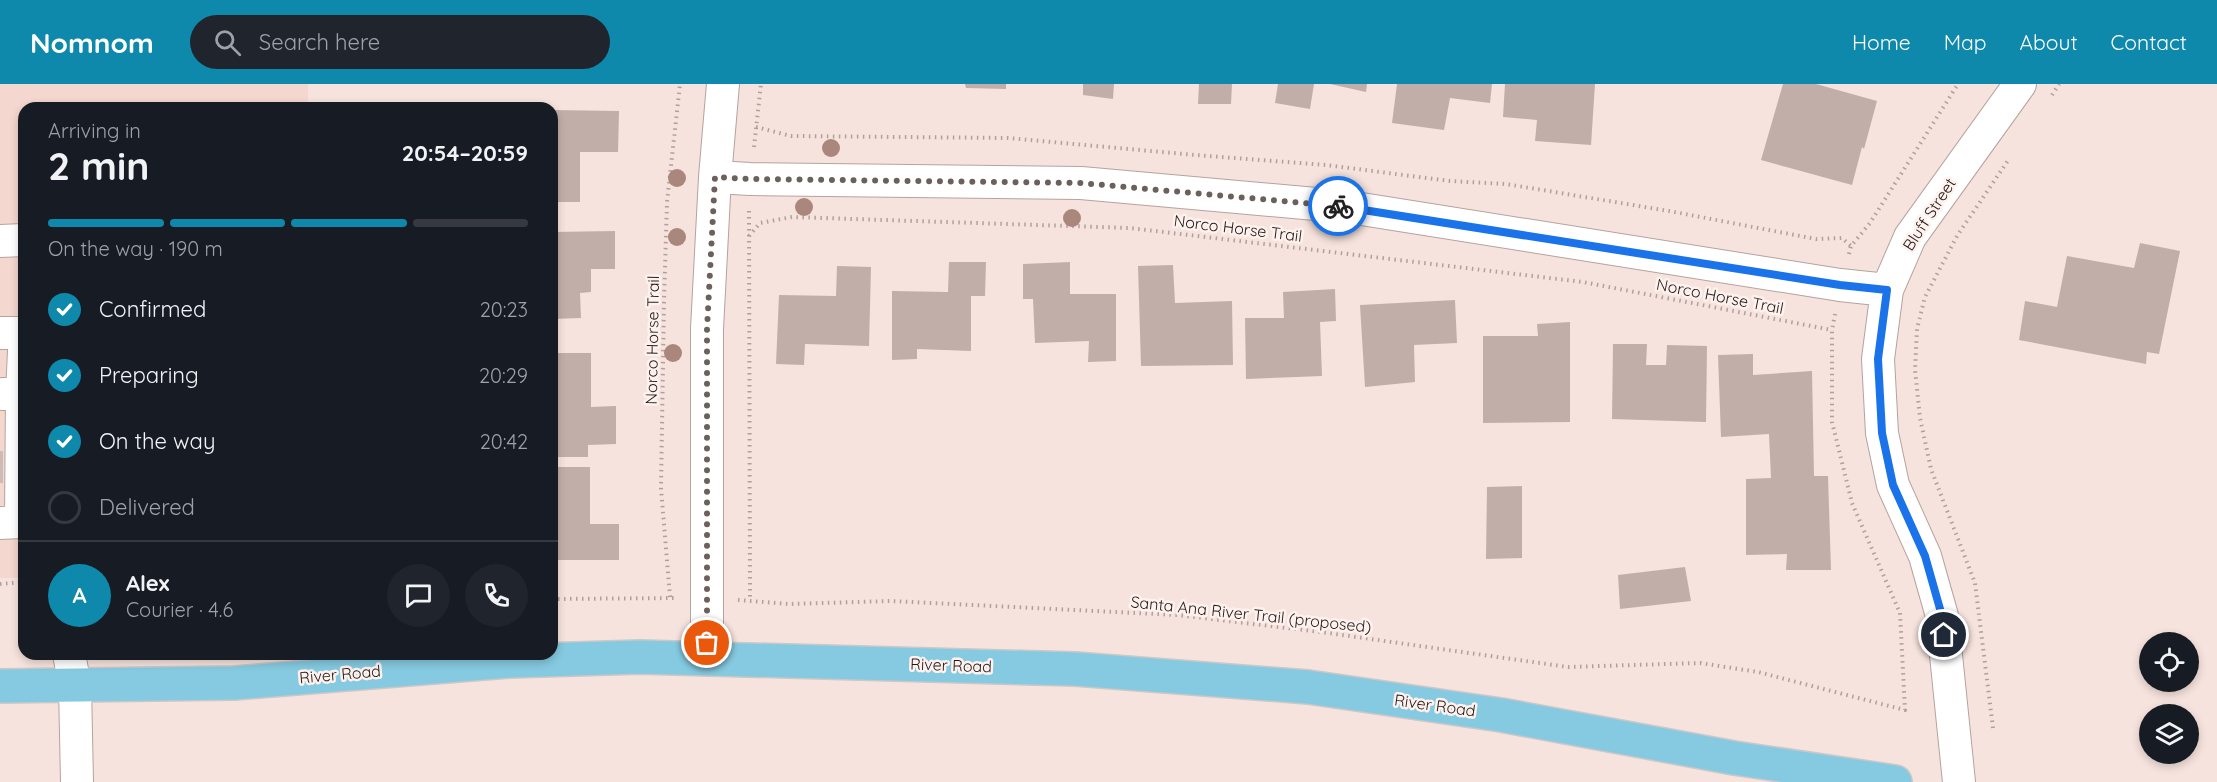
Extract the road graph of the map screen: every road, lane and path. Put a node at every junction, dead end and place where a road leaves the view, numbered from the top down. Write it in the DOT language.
graph roads {
  1 [pos="680,84"];
  2 [pos="723,84"];
  3 [pos="760,84"];
  4 [pos="2020,84"];
  5 [pos="2059,84"];
  6 [pos="2047,104"];
  7 [pos="2014,151"];
  8 [pos="715,177"];
  9 [pos="750,179"];
  10 [pos="749,236"];
  11 [pos="18,240"];
  12 [pos="0,241"];
  13 [pos="1887,290"];
  14 [pos="1832,330"];
  15 [pos="0,333"];
  16 [pos="18,333"];
  17 [pos="17,394"];
  18 [pos="18,504"];
  19 [pos="18,522"];
  20 [pos="0,523"];
  21 [pos="18,582"];
  22 [pos="0,584"];
  23 [pos="670,597"];
  24 [pos="558,599"];
  25 [pos="707,599"];
  26 [pos="750,600"];
  27 [pos="706,659"];
  28 [pos="70,660"];
  29 [pos="80,660"];
  30 [pos="542,660"];
  31 [pos="558,660"];
  32 [pos="0,686"];
  33 [pos="75,686"];
  34 [pos="1905,710"];
  35 [pos="1993,728"];
  36 [pos="76,782"];
  37 [pos="1895,782"];
  38 [pos="1959,782"];
  1 -- 23 [label="path, Norco Horse Trail"];
  2 -- 8 [label="street"];
  3 -- 9 [label="path"];
  4 -- 13 [label="street, Bluff Street"];
  5 -- 6 [label="path"];
  7 -- 35 [label="path"];
  8 -- 9 [label="street"];
  8 -- 25 [label="street"];
  9 -- 10 [label="path"];
  9 -- 13 [label="street"];
  10 -- 14 [label="path, Norco Horse Trail"];
  10 -- 26 [label="path"];
  11 -- 12 [label="street"];
  13 -- 38 [label="street, Bluff Street"];
  15 -- 16 [label="street"];
  17 -- 18 [label="street"];
  19 -- 20 [label="street"];
  21 -- 22 [label="path"];
  23 -- 24 [label="path, Santa Ana River Trail (proposed)"];
  23 -- 25 [label="path, Santa Ana River Trail (proposed)"];
  25 -- 26 [label="path, Santa Ana River Trail (proposed)"];
  25 -- 27 [label="street"];
  26 -- 34 [label="path, Santa Ana River Trail (proposed)"];
  27 -- 31 [label="main road, River Road"];
  27 -- 37 [label="main road, River Road"];
  28 -- 33 [label="street"];
  29 -- 33 [label="street"];
  30 -- 33 [label="main road, River Road"];
  32 -- 33 [label="main road, River Road"];
  33 -- 36 [label="street"];
}
